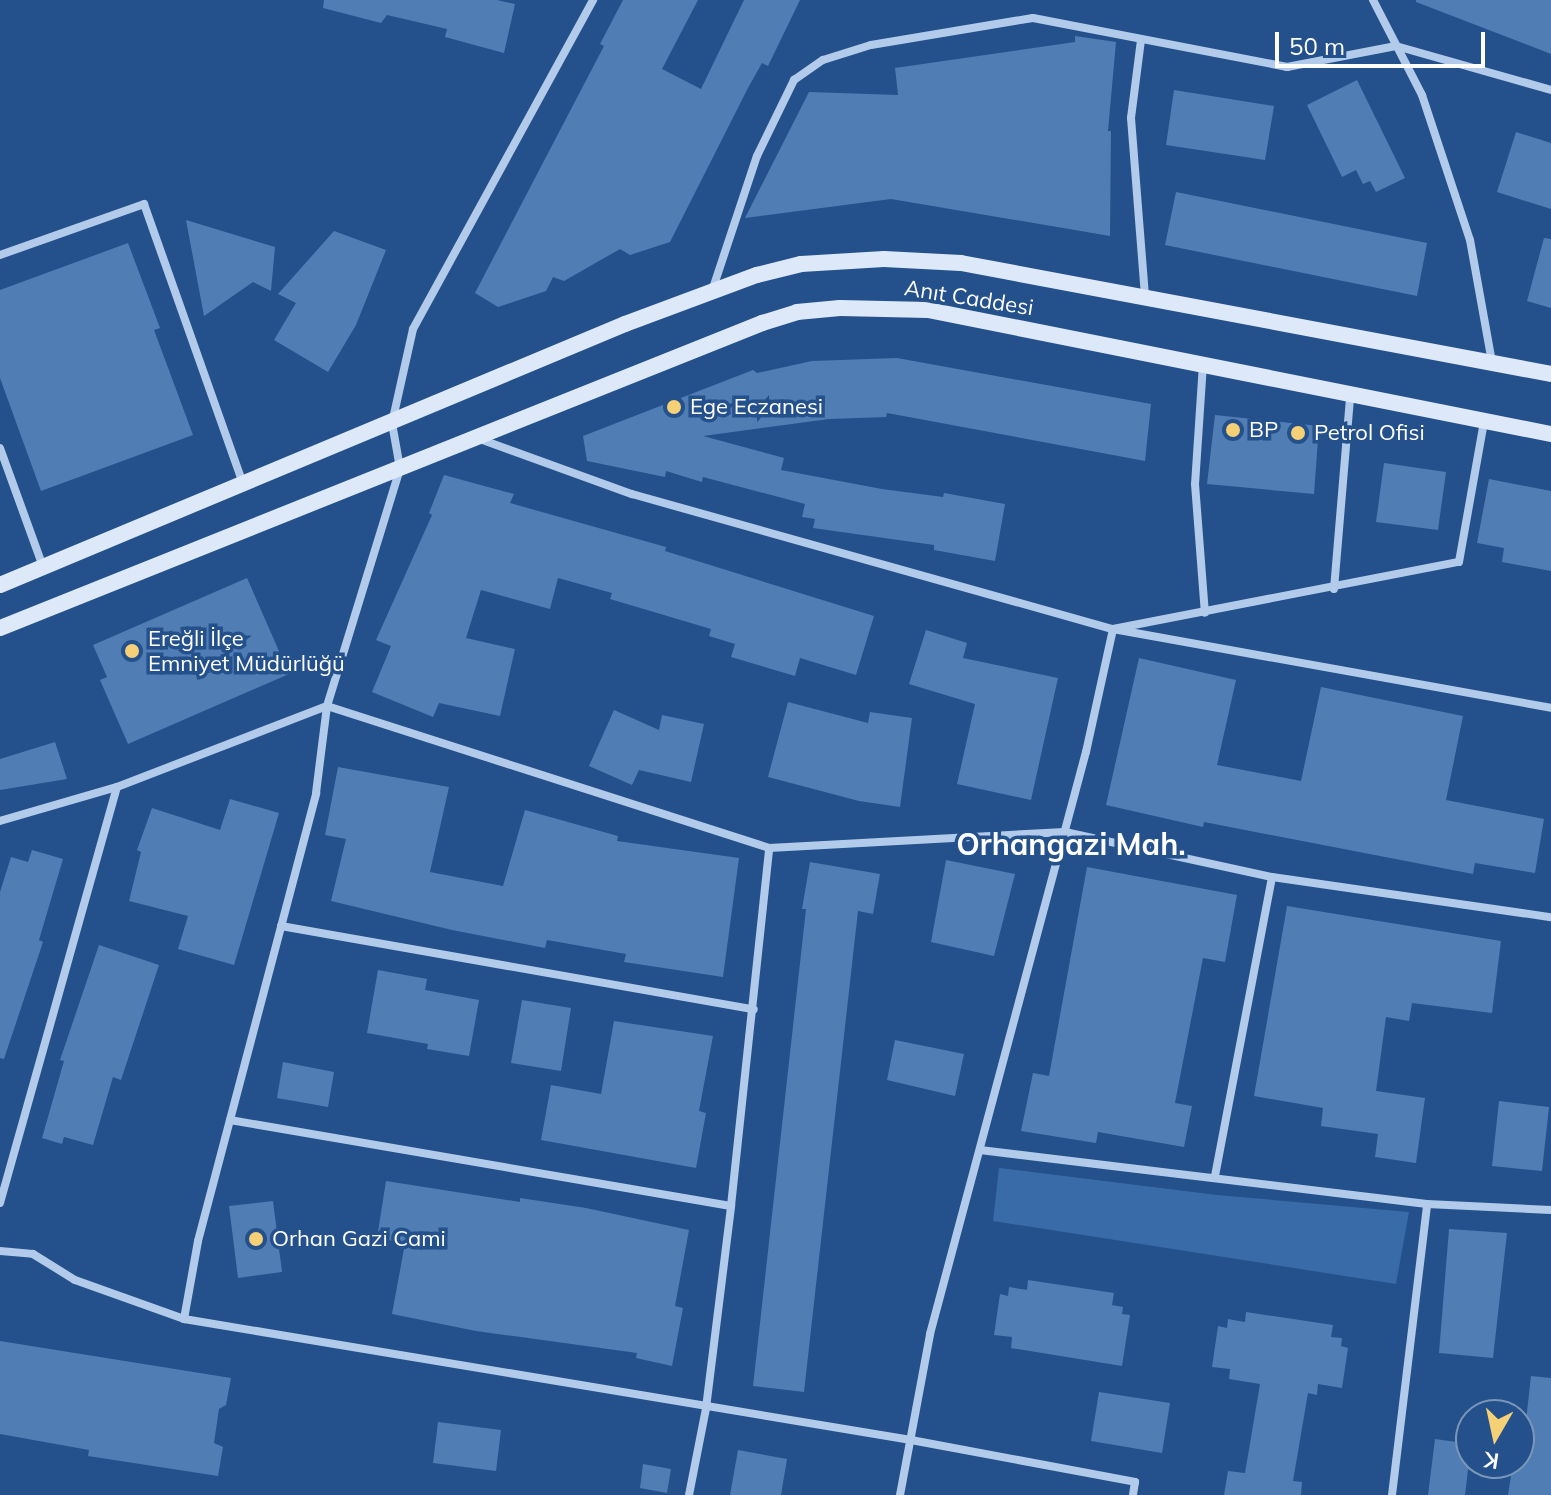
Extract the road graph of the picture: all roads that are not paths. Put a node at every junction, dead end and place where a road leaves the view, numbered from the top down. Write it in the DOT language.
graph roads {
  1 [pos="593,0"];
  2 [pos="1373,0"];
  3 [pos="1141,40"];
  4 [pos="1396,46"];
  5 [pos="1551,90"];
  6 [pos="0,255"];
  7 [pos="712,291"];
  8 [pos="1145,297"];
  9 [pos="1492,362"];
  10 [pos="1203,364"];
  11 [pos="1551,374"];
  12 [pos="1350,397"];
  13 [pos="1484,422"];
  14 [pos="392,423"];
  15 [pos="1551,434"];
  16 [pos="474,437"];
  17 [pos="0,448"];
  18 [pos="400,468"];
  19 [pos="243,484"];
  20 [pos="43,567"];
  21 [pos="0,585"];
  22 [pos="1334,589"];
  23 [pos="1205,613"];
  24 [pos="0,628"];
  25 [pos="1113,629"];
  26 [pos="327,706"];
  27 [pos="1551,708"];
  28 [pos="117,787"];
  29 [pos="0,821"];
  30 [pos="1065,832"];
  31 [pos="769,848"];
  32 [pos="1272,877"];
  33 [pos="1551,917"];
  34 [pos="281,926"];
  35 [pos="754,1009"];
  36 [pos="230,1120"];
  37 [pos="980,1150"];
  38 [pos="1215,1176"];
  39 [pos="0,1203"];
  40 [pos="1427,1204"];
  41 [pos="731,1206"];
  42 [pos="1551,1210"];
  43 [pos="0,1251"];
  44 [pos="184,1319"];
  45 [pos="706,1408"];
  46 [pos="911,1440"];
  47 [pos="689,1495"];
  48 [pos="900,1495"];
  49 [pos="1133,1495"];
  50 [pos="1392,1495"];
  1 -- 14 [label="street"];
  2 -- 4 [label="street"];
  3 -- 4 [label="street"];
  3 -- 7 [label="street"];
  3 -- 8 [label="street"];
  4 -- 5 [label="street"];
  4 -- 9 [label="street"];
  6 -- 19 [label="street"];
  7 -- 8 [label="main road"];
  7 -- 14 [label="main road"];
  8 -- 9 [label="main road"];
  9 -- 11 [label="main road"];
  10 -- 12 [label="main road, Anıt Caddesi"];
  10 -- 16 [label="main road, Anıt Caddesi"];
  10 -- 23 [label="street"];
  12 -- 13 [label="main road, Anıt Caddesi"];
  12 -- 22 [label="street"];
  13 -- 15 [label="main road, Anıt Caddesi"];
  13 -- 22 [label="street"];
  14 -- 18 [label="street"];
  14 -- 19 [label="main road"];
  16 -- 18 [label="main road, Anıt Caddesi"];
  16 -- 25 [label="street"];
  17 -- 20 [label="street"];
  18 -- 24 [label="main road, Anıt Caddesi"];
  18 -- 26 [label="street"];
  19 -- 20 [label="main road"];
  20 -- 21 [label="main road"];
  22 -- 23 [label="street"];
  23 -- 25 [label="street"];
  25 -- 27 [label="street"];
  25 -- 30 [label="street"];
  26 -- 28 [label="street"];
  26 -- 31 [label="street"];
  26 -- 34 [label="street"];
  28 -- 29 [label="street"];
  28 -- 39 [label="street"];
  30 -- 31 [label="street"];
  30 -- 32 [label="street"];
  30 -- 37 [label="street"];
  31 -- 35 [label="street"];
  32 -- 33 [label="street"];
  32 -- 38 [label="street"];
  34 -- 35 [label="street"];
  34 -- 36 [label="street"];
  35 -- 41 [label="street"];
  36 -- 41 [label="street"];
  36 -- 44 [label="street"];
  37 -- 38 [label="street"];
  37 -- 46 [label="street"];
  38 -- 40 [label="street"];
  40 -- 42 [label="street"];
  40 -- 50 [label="street"];
  41 -- 45 [label="street"];
  43 -- 44 [label="street"];
  44 -- 45 [label="street"];
  45 -- 46 [label="street"];
  45 -- 47 [label="street"];
  46 -- 48 [label="street"];
  46 -- 49 [label="street"];
}
